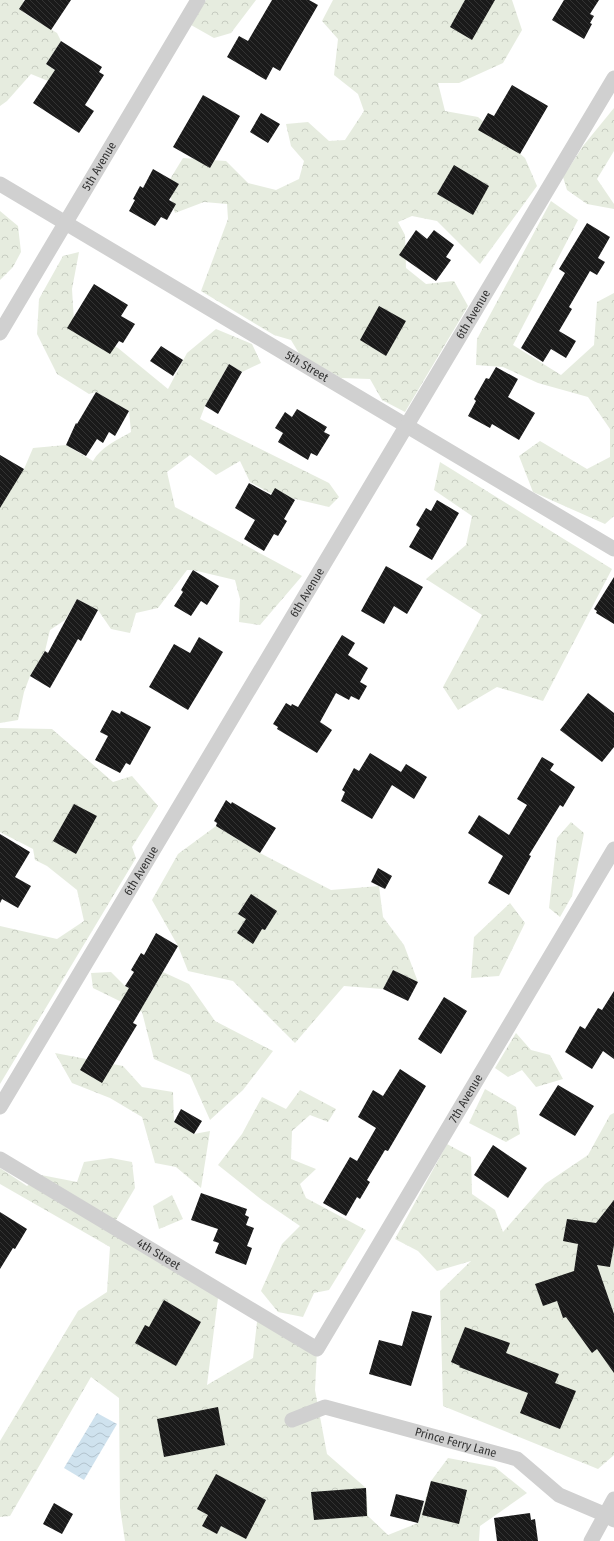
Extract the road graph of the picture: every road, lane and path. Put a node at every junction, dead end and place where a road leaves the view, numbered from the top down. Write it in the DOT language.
graph roads {
  1 [pos="198,0"];
  2 [pos="614,78"];
  3 [pos="0,184"];
  4 [pos="65,223"];
  5 [pos="0,333"];
  6 [pos="406,426"];
  7 [pos="614,549"];
  8 [pos="614,849"];
  9 [pos="0,1107"];
  10 [pos="0,1160"];
  11 [pos="318,1349"];
  12 [pos="292,1420"];
  13 [pos="614,1499"];
  14 [pos="610,1518"];
  15 [pos="591,1541"];
  1 -- 4 [label="street, 5th Avenue"];
  2 -- 6 [label="street, 6th Avenue"];
  3 -- 4 [label="street, 5th Street"];
  4 -- 5 [label="street, 5th Avenue"];
  4 -- 6 [label="street, 5th Street"];
  6 -- 7 [label="street, 5th Street"];
  6 -- 9 [label="street, 6th Avenue"];
  8 -- 11 [label="street, 7th Avenue"];
  10 -- 11 [label="street, 4th Street"];
  12 -- 14 [label="street, Prince Ferry Lane"];
  13 -- 14 [label="street"];
  14 -- 15 [label="street"];
}
